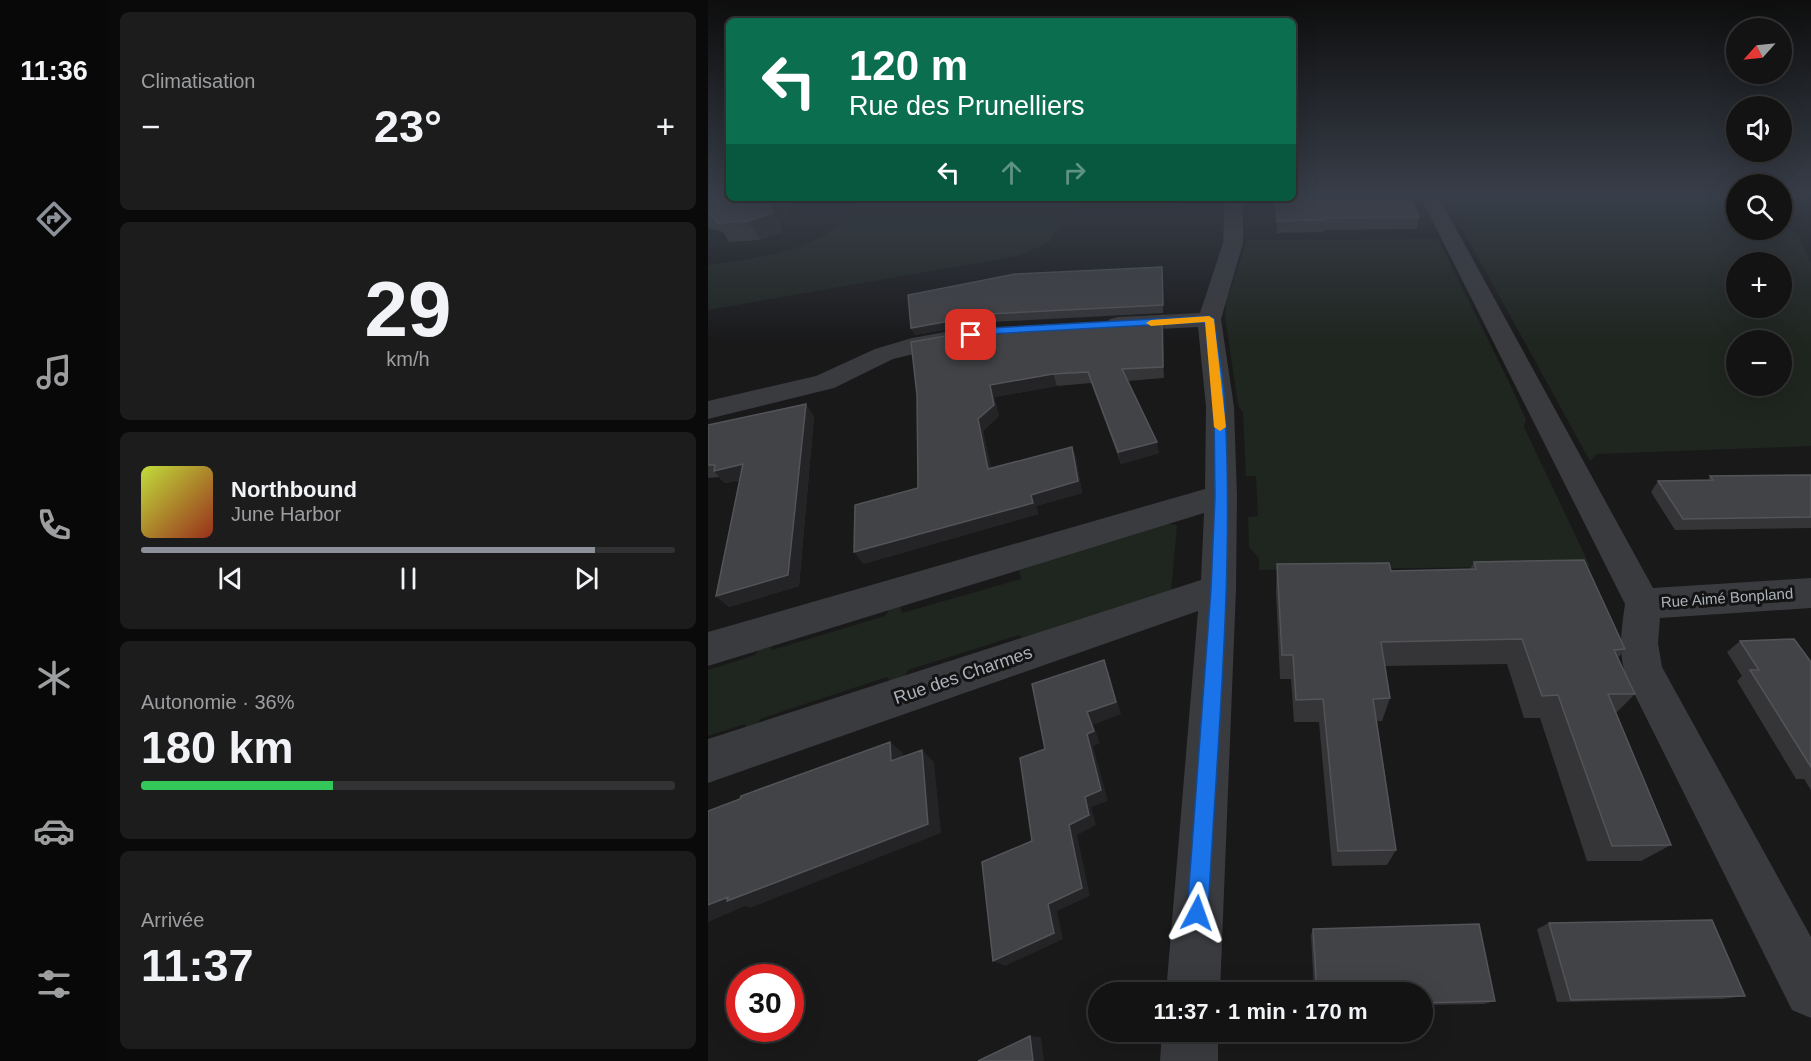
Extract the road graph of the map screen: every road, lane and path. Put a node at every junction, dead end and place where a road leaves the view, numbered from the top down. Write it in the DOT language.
graph roads {
  1 [pos="1233,244"];
  2 [pos="1452,244"];
  3 [pos="1209,319"];
  4 [pos="1093,326"];
  5 [pos="979,333"];
  6 [pos="708,410"];
  7 [pos="1221,496"];
  8 [pos="1218,589"];
  9 [pos="1811,592"];
  10 [pos="1643,604"];
  11 [pos="708,649"];
  12 [pos="708,761"];
  13 [pos="1194,982"];
  14 [pos="1811,991"];
  15 [pos="1190,1042"];
  16 [pos="1189,1061"];
  1 -- 3 [label="street"];
  2 -- 10 [label="street"];
  3 -- 4 [label="street"];
  3 -- 7 [label="street"];
  5 -- 6 [label="street"];
  7 -- 8 [label="street"];
  7 -- 11 [label="street"];
  8 -- 12 [label="street, Rue des Charmes"];
  8 -- 13 [label="street"];
  9 -- 10 [label="street, Rue Aimé Bonpland"];
  10 -- 14 [label="street"];
  15 -- 16 [label="street"];
}
